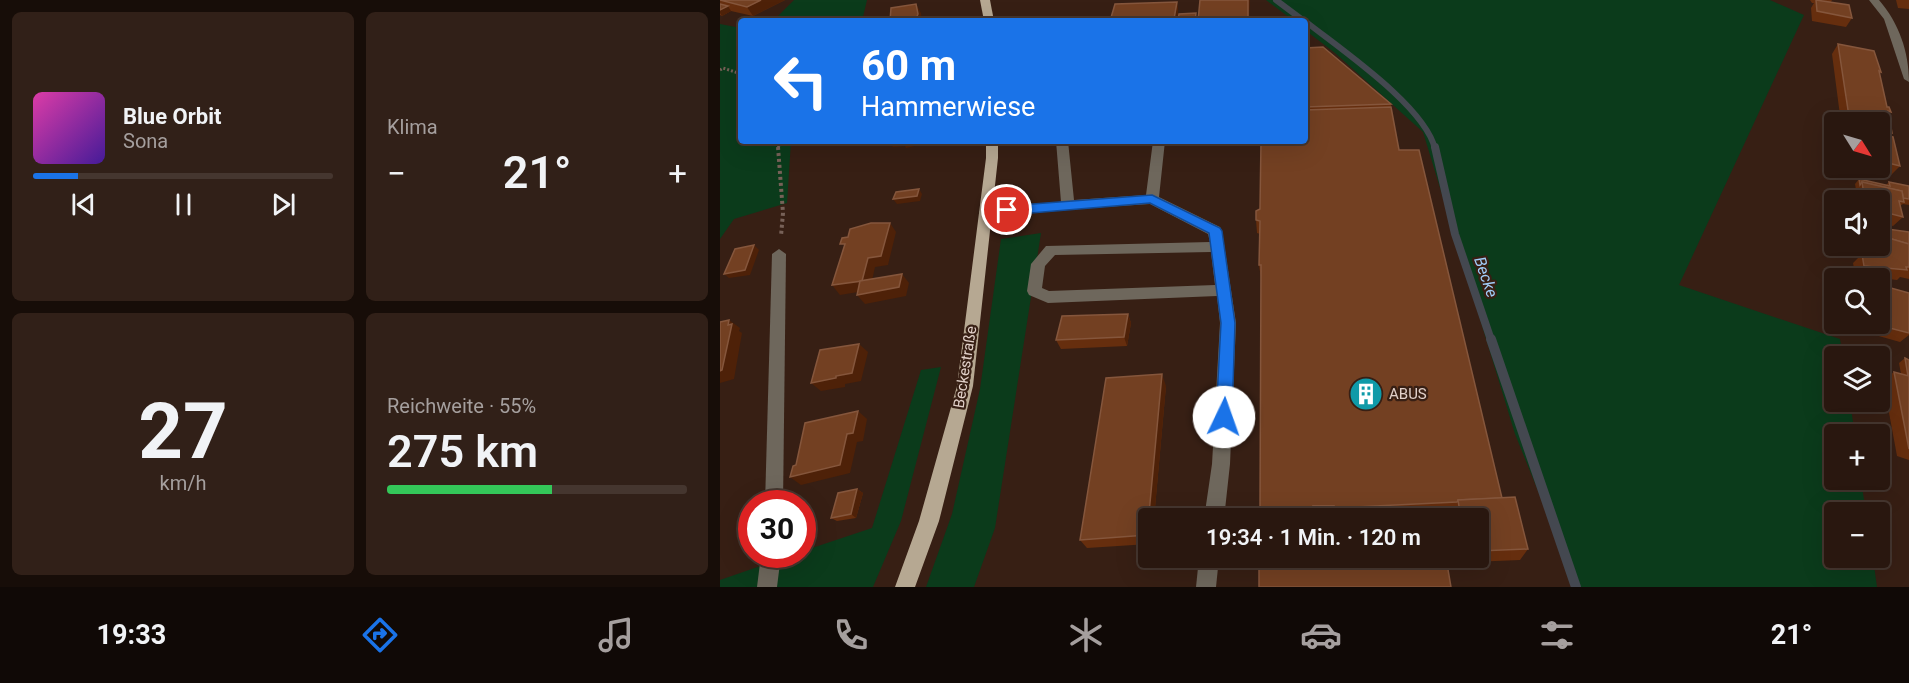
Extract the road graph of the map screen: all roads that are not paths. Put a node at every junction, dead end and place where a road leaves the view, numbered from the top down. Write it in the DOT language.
graph roads {
  1 [pos="985,0"];
  2 [pos="1874,0"];
  3 [pos="988,18"];
  4 [pos="1905,47"];
  5 [pos="1909,79"];
  6 [pos="992,144"];
  7 [pos="1062,144"];
  8 [pos="1160,144"];
  9 [pos="1152,199"];
  10 [pos="1068,206"];
  11 [pos="986,212"];
  12 [pos="1218,247"];
  13 [pos="779,254"];
  14 [pos="1224,290"];
  15 [pos="774,490"];
  16 [pos="1215,508"];
  17 [pos="769,568"];
  18 [pos="1208,568"];
  19 [pos="767,587"];
  20 [pos="905,587"];
  21 [pos="1206,587"];
  1 -- 3 [label="main road"];
  2 -- 4 [label="street"];
  4 -- 5 [label="street"];
  6 -- 11 [label="main road, Beckestraße"];
  7 -- 10 [label="street"];
  8 -- 9 [label="street"];
  9 -- 10 [label="street"];
  9 -- 12 [label="street"];
  10 -- 11 [label="street"];
  11 -- 20 [label="main road, Beckestraße"];
  12 -- 14 [label="street"];
  12 -- 14 [label="street"];
  13 -- 15 [label="street"];
  14 -- 16 [label="street"];
  17 -- 19 [label="street"];
  18 -- 21 [label="street"];
}
